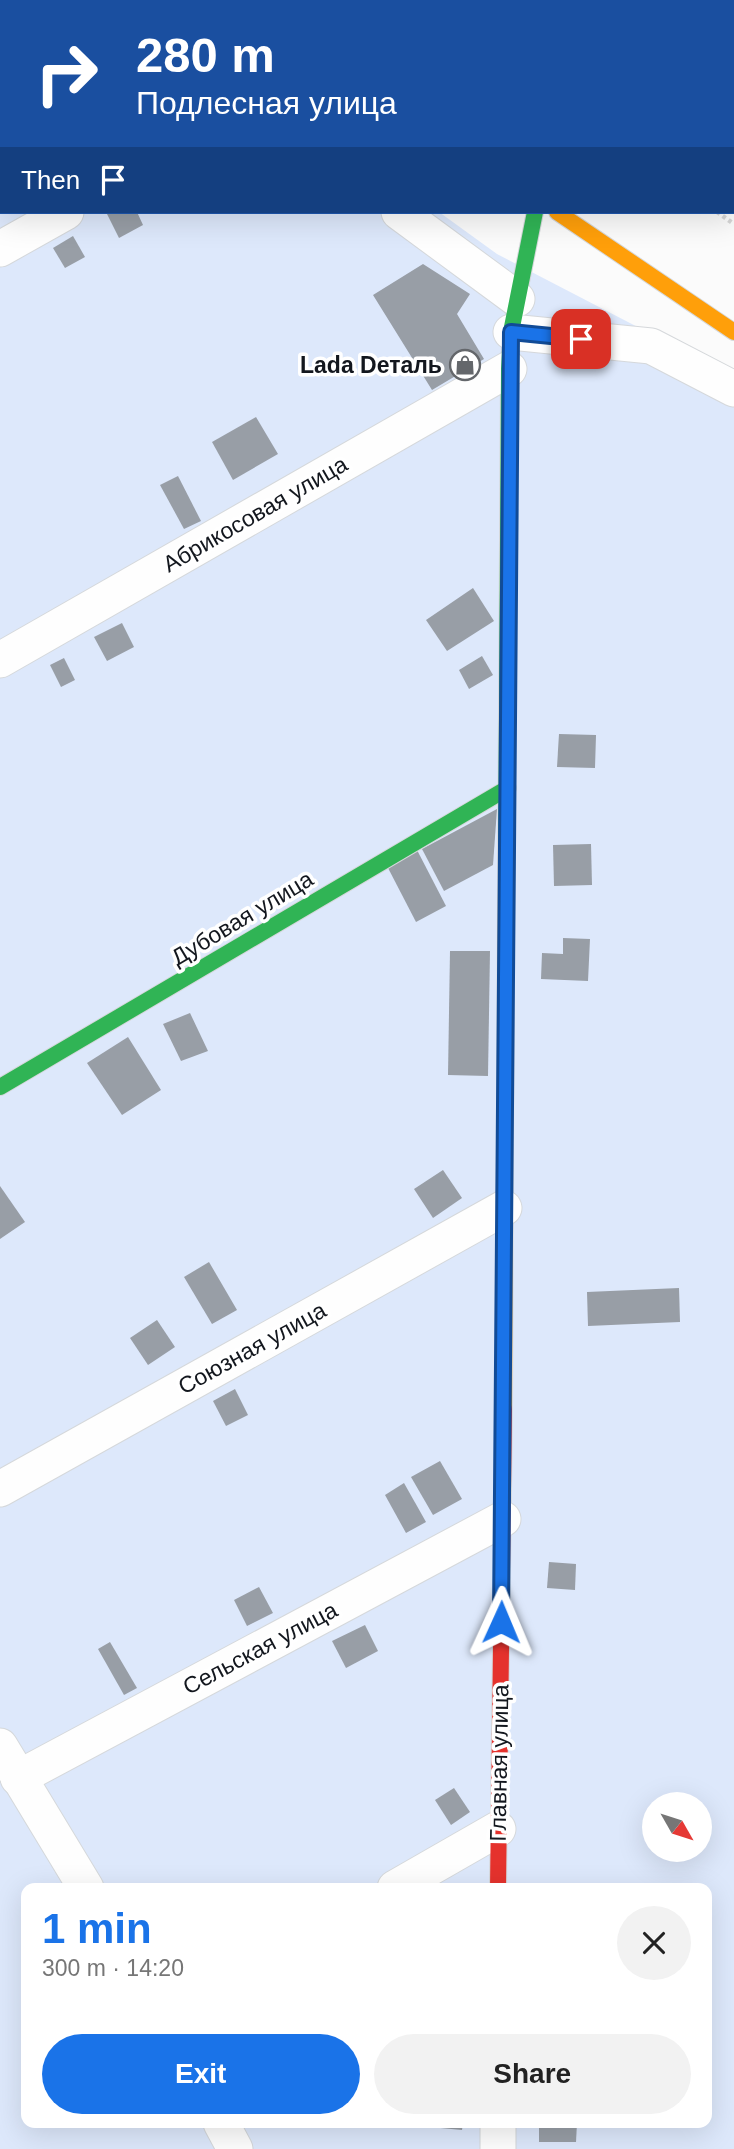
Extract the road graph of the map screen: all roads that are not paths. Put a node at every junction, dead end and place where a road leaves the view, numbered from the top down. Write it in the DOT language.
graph roads {
  1 [pos="62,214"];
  2 [pos="401,214"];
  3 [pos="535,214"];
  4 [pos="560,214"];
  5 [pos="0,249"];
  6 [pos="514,316"];
  7 [pos="734,332"];
  8 [pos="509,369"];
  9 [pos="734,389"];
  10 [pos="0,660"];
  11 [pos="508,788"];
  12 [pos="0,1087"];
  13 [pos="503,1208"];
  14 [pos="0,1489"];
  15 [pos="503,1519"];
  16 [pos="0,1746"];
  17 [pos="18,1777"];
  18 [pos="498,1829"];
  19 [pos="83,1883"];
  20 [pos="404,1883"];
  21 [pos="498,1883"];
  22 [pos="224,2128"];
  23 [pos="498,2128"];
  24 [pos="235,2149"];
  25 [pos="498,2149"];
  1 -- 5 [label="street"];
  2 -- 6 [label="street"];
  3 -- 6 [label="street, Главная улица"];
  4 -- 7 [label="street"];
  6 -- 8 [label="street, Главная улица"];
  6 -- 9 [label="street"];
  8 -- 10 [label="street, Абрикосовая улица"];
  8 -- 11 [label="street, Главная улица"];
  11 -- 12 [label="street, Дубовая улица"];
  11 -- 13 [label="street, Главная улица"];
  13 -- 14 [label="street, Союзная улица"];
  13 -- 15 [label="street, Главная улица"];
  15 -- 17 [label="street, Сельская улица"];
  15 -- 18 [label="street, Главная улица"];
  16 -- 17 [label="street"];
  17 -- 19 [label="street"];
  18 -- 20 [label="street"];
  18 -- 21 [label="street, Главная улица"];
  22 -- 24 [label="street"];
  23 -- 25 [label="street"];
}
